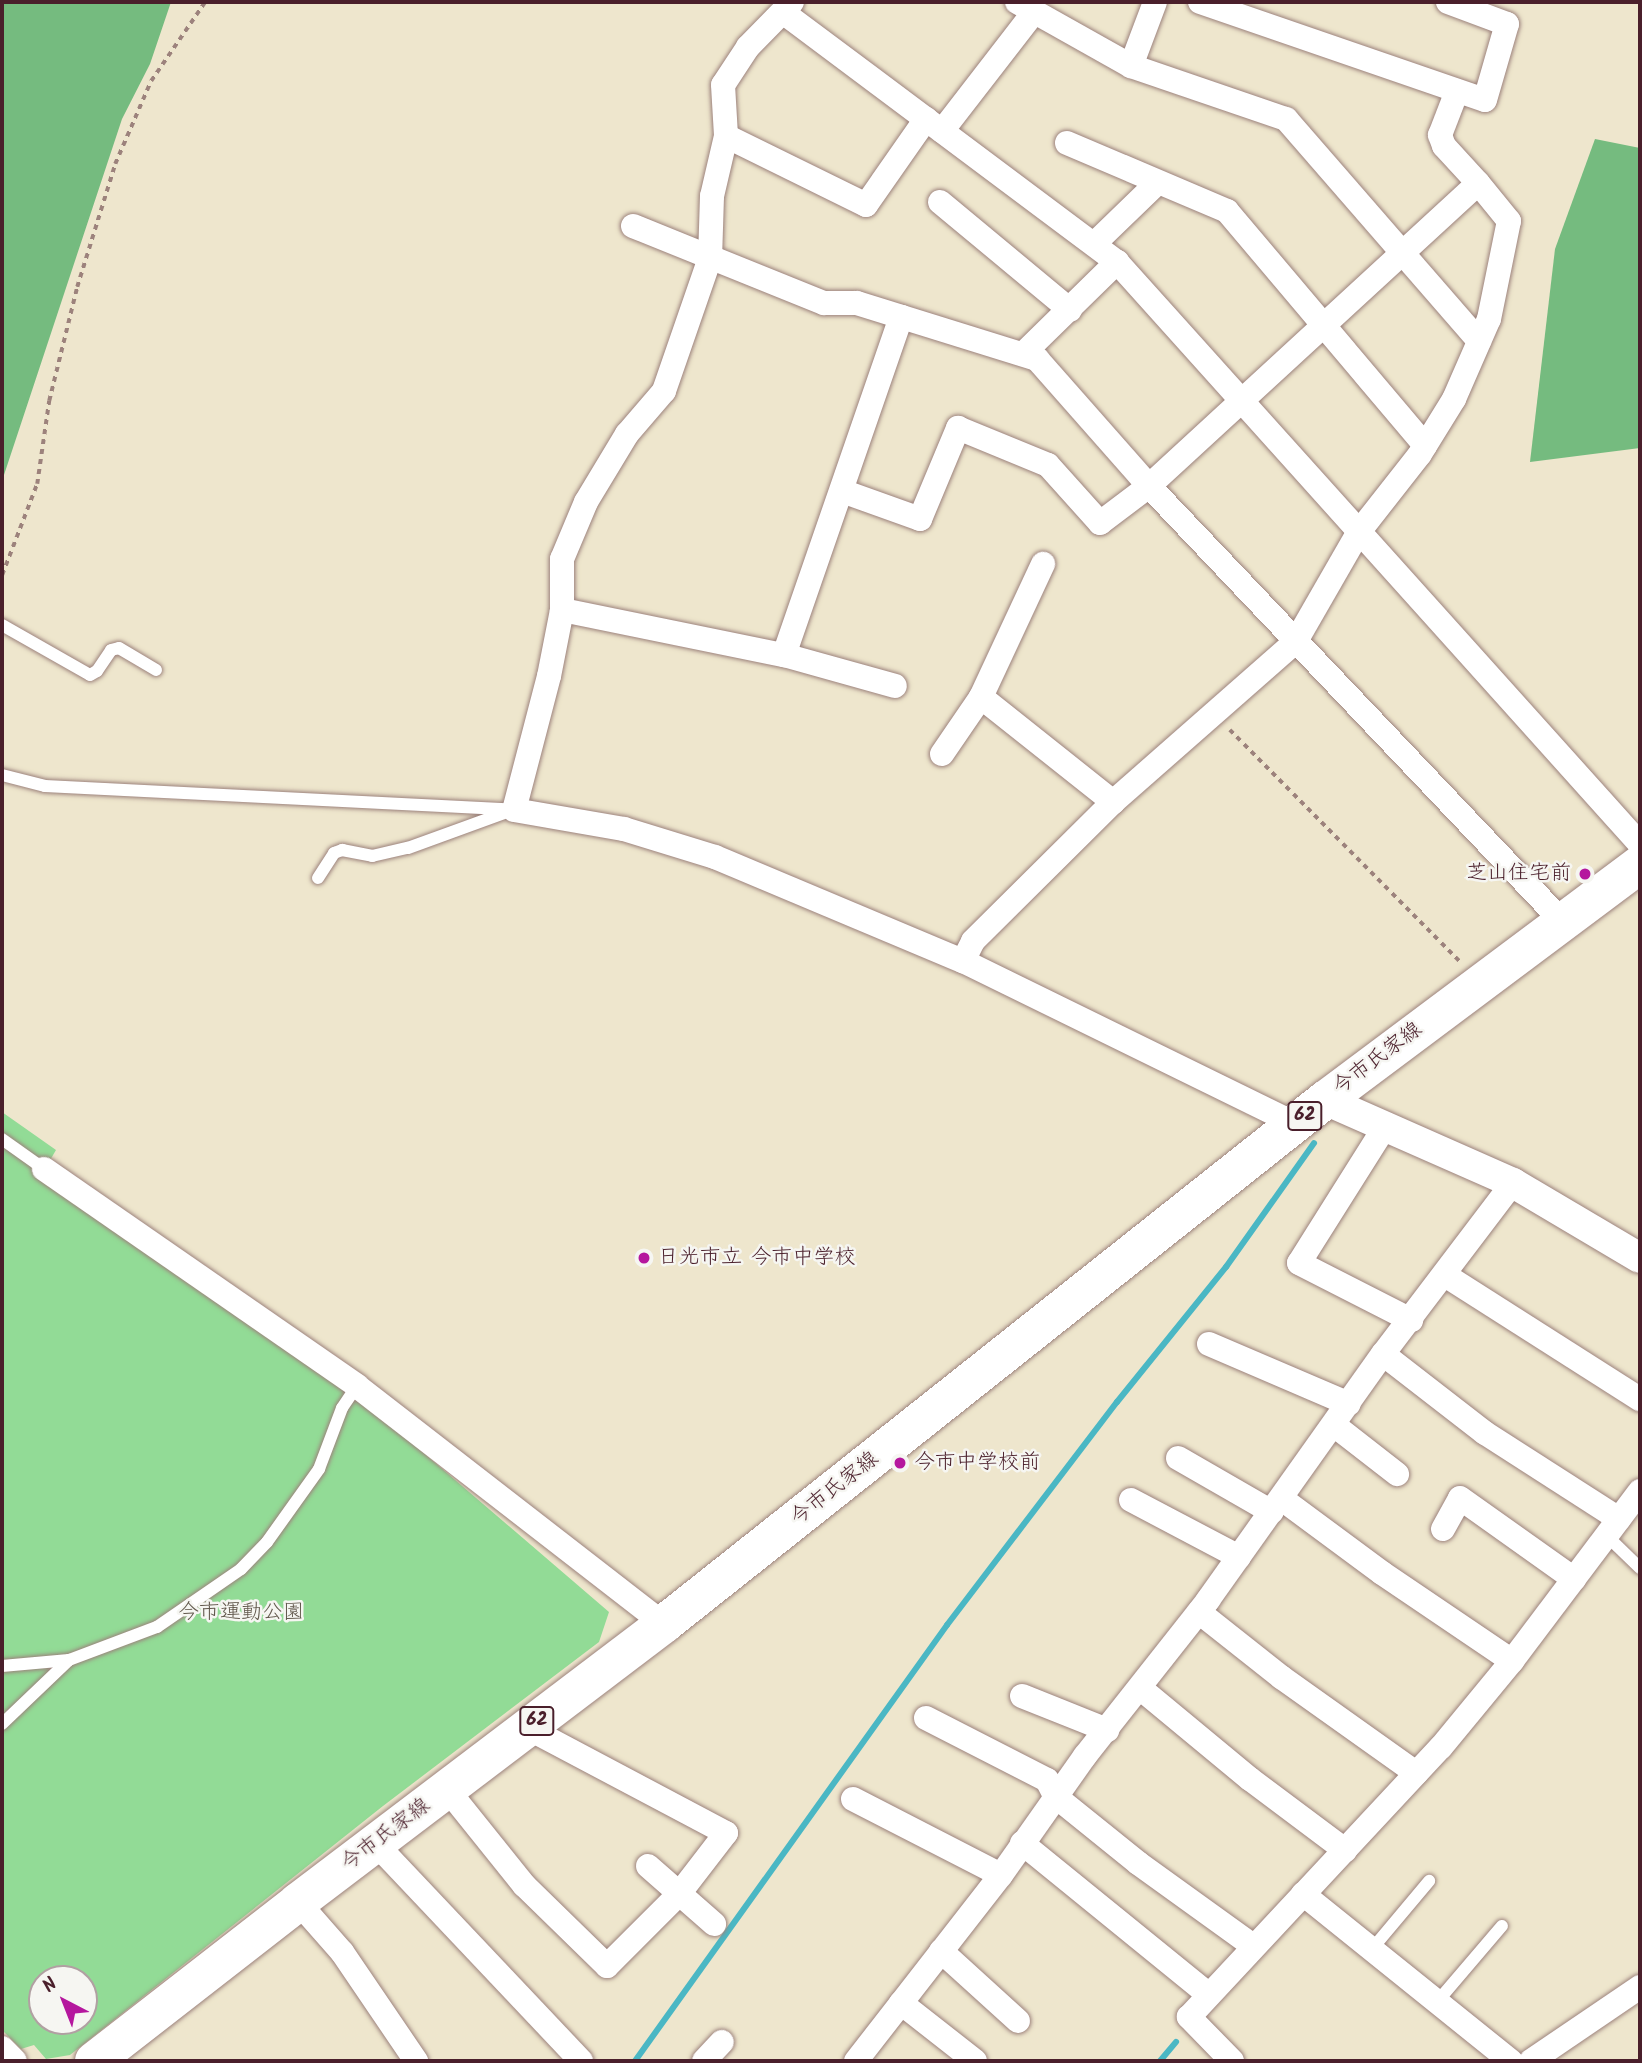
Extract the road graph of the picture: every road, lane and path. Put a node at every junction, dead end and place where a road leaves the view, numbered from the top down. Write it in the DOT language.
graph roads {
  1 [pos="205,2"];
  2 [pos="1155,2"];
  3 [pos="1200,2"];
  4 [pos="1448,2"];
  5 [pos="788,7"];
  6 [pos="1025,7"];
  7 [pos="1131,66"];
  8 [pos="1457,91"];
  9 [pos="934,125"];
  10 [pos="726,136"];
  11 [pos="1067,143"];
  12 [pos="1157,183"];
  13 [pos="1478,184"];
  14 [pos="940,202"];
  15 [pos="633,226"];
  16 [pos="1094,244"];
  17 [pos="1405,252"];
  18 [pos="710,258"];
  19 [pos="1117,262"];
  20 [pos="1070,310"];
  21 [pos="901,317"];
  22 [pos="1324,326"];
  23 [pos="1479,341"];
  24 [pos="1023,354"];
  25 [pos="1241,402"];
  26 [pos="1425,445"];
  27 [pos="1149,486"];
  28 [pos="842,491"];
  29 [pos="1358,533"];
  30 [pos="1043,564"];
  31 [pos="2,575"];
  32 [pos="562,610"];
  33 [pos="2,625"];
  34 [pos="1296,641"];
  35 [pos="785,655"];
  36 [pos="156,670"];
  37 [pos="895,686"];
  38 [pos="981,697"];
  39 [pos="1214,713"];
  40 [pos="942,754"];
  41 [pos="2,775"];
  42 [pos="1112,802"];
  43 [pos="514,810"];
  44 [pos="1640,844"];
  45 [pos="1640,864"];
  46 [pos="318,878"];
  47 [pos="1562,921"];
  48 [pos="963,961"];
  49 [pos="1481,982"];
  50 [pos="1325,1100"];
  51 [pos="1296,1124"];
  52 [pos="1386,1125"];
  53 [pos="2,1139"];
  54 [pos="44,1168"];
  55 [pos="1513,1183"];
  56 [pos="1640,1258"];
  57 [pos="1445,1275"];
  58 [pos="1411,1320"];
  59 [pos="1209,1344"];
  60 [pos="1383,1354"];
  61 [pos="357,1385"];
  62 [pos="1640,1399"];
  63 [pos="1349,1404"];
  64 [pos="1334,1425"];
  65 [pos="1178,1458"];
  66 [pos="1396,1474"];
  67 [pos="1640,1491"];
  68 [pos="1131,1500"];
  69 [pos="1277,1506"];
  70 [pos="1613,1527"];
  71 [pos="1443,1530"];
  72 [pos="1239,1557"];
  73 [pos="1640,1569"];
  74 [pos="1574,1578"];
  75 [pos="1199,1612"];
  76 [pos="664,1624"];
  77 [pos="69,1660"];
  78 [pos="1512,1661"];
  79 [pos="2,1666"];
  80 [pos="1140,1688"];
  81 [pos="1022,1696"];
  82 [pos="926,1718"];
  83 [pos="2,1724"];
  84 [pos="528,1728"];
  85 [pos="1107,1730"];
  86 [pos="1416,1773"];
  87 [pos="447,1789"];
  88 [pos="1055,1796"];
  89 [pos="853,1799"];
  90 [pos="375,1843"];
  91 [pos="1022,1843"];
  92 [pos="1345,1850"];
  93 [pos="649,1866"];
  94 [pos="1001,1875"];
  95 [pos="1429,1881"];
  96 [pos="679,1894"];
  97 [pos="1303,1894"];
  98 [pos="298,1902"];
  99 [pos="714,1924"];
  100 [pos="1502,1926"];
  101 [pos="1253,1946"];
  102 [pos="1372,1949"];
  103 [pos="941,1951"];
  104 [pos="1640,1987"];
  105 [pos="1208,1994"];
  106 [pos="1437,2002"];
  107 [pos="901,2003"];
  108 [pos="1018,2021"];
  109 [pos="722,2042"];
  110 [pos="2,2048"];
  111 [pos="569,2057"];
  112 [pos="1229,2060"];
  113 [pos="15,2061"];
  114 [pos="94,2061"];
  115 [pos="416,2061"];
  116 [pos="704,2061"];
  117 [pos="856,2061"];
  118 [pos="975,2061"];
  119 [pos="1511,2061"];
  120 [pos="1531,2061"];
  1 -- 31 [label="path"];
  2 -- 7 [label="street"];
  3 -- 8 [label="street"];
  4 -- 8 [label="street"];
  5 -- 9 [label="street"];
  5 -- 10 [label="street"];
  6 -- 7 [label="street"];
  6 -- 9 [label="street"];
  7 -- 17 [label="street"];
  8 -- 13 [label="street"];
  9 -- 10 [label="street"];
  9 -- 16 [label="street"];
  10 -- 18 [label="street"];
  11 -- 12 [label="street"];
  12 -- 16 [label="street"];
  12 -- 22 [label="street"];
  13 -- 17 [label="street"];
  13 -- 23 [label="street"];
  14 -- 20 [label="street"];
  15 -- 18 [label="street"];
  16 -- 19 [label="street"];
  17 -- 22 [label="street"];
  17 -- 23 [label="street"];
  18 -- 21 [label="street"];
  18 -- 32 [label="street"];
  19 -- 20 [label="street"];
  19 -- 25 [label="street"];
  20 -- 24 [label="street"];
  21 -- 24 [label="street"];
  21 -- 28 [label="street"];
  22 -- 25 [label="street"];
  22 -- 26 [label="street"];
  23 -- 26 [label="street"];
  24 -- 27 [label="street"];
  25 -- 27 [label="street"];
  25 -- 29 [label="street"];
  26 -- 29 [label="street"];
  27 -- 28 [label="street"];
  27 -- 34 [label="street"];
  28 -- 35 [label="street"];
  29 -- 34 [label="street"];
  29 -- 44 [label="street"];
  30 -- 38 [label="street"];
  32 -- 35 [label="street"];
  32 -- 43 [label="street"];
  33 -- 36 [label="lane"];
  34 -- 39 [label="street"];
  34 -- 47 [label="street"];
  35 -- 37 [label="street"];
  38 -- 40 [label="street"];
  38 -- 42 [label="street"];
  39 -- 42 [label="street"];
  39 -- 49 [label="path"];
  41 -- 43 [label="lane"];
  42 -- 48 [label="street"];
  43 -- 46 [label="lane"];
  43 -- 48 [label="street"];
  45 -- 47 [label="main road, 今市氏家線 / 62"];
  47 -- 49 [label="main road, 今市氏家線 / 62"];
  48 -- 51 [label="street"];
  49 -- 50 [label="main road, 今市氏家線 / 62"];
  50 -- 51 [label="main road, 今市氏家線 / 62"];
  50 -- 52 [label="street"];
  51 -- 76 [label="main road, 今市氏家線 / 62"];
  52 -- 55 [label="street"];
  52 -- 58 [label="street"];
  53 -- 54 [label="lane"];
  54 -- 61 [label="street"];
  55 -- 56 [label="street"];
  55 -- 57 [label="street"];
  57 -- 58 [label="street"];
  57 -- 62 [label="street"];
  58 -- 60 [label="street"];
  59 -- 63 [label="street"];
  60 -- 63 [label="street"];
  60 -- 70 [label="street"];
  61 -- 76 [label="street"];
  61 -- 77 [label="lane"];
  63 -- 64 [label="street"];
  64 -- 66 [label="street"];
  64 -- 69 [label="street"];
  65 -- 69 [label="street"];
  67 -- 70 [label="street"];
  68 -- 72 [label="street"];
  69 -- 72 [label="street"];
  69 -- 78 [label="street"];
  70 -- 73 [label="lane"];
  70 -- 74 [label="street"];
  71 -- 74 [label="street"];
  72 -- 75 [label="street"];
  74 -- 78 [label="street"];
  75 -- 80 [label="street"];
  75 -- 86 [label="street"];
  76 -- 84 [label="main road, 今市氏家線 / 62"];
  77 -- 79 [label="lane"];
  77 -- 83 [label="lane"];
  78 -- 86 [label="street"];
  80 -- 85 [label="street"];
  80 -- 92 [label="street"];
  81 -- 85 [label="street"];
  82 -- 88 [label="street"];
  84 -- 87 [label="main road, 今市氏家線 / 62"];
  84 -- 96 [label="street"];
  85 -- 88 [label="street"];
  86 -- 92 [label="street"];
  87 -- 90 [label="main road, 今市氏家線 / 62"];
  87 -- 96 [label="street"];
  88 -- 91 [label="street"];
  88 -- 101 [label="street"];
  89 -- 94 [label="street"];
  90 -- 98 [label="main road, 今市氏家線 / 62"];
  90 -- 111 [label="street"];
  91 -- 94 [label="street"];
  91 -- 105 [label="street"];
  92 -- 97 [label="street"];
  93 -- 96 [label="street"];
  94 -- 103 [label="street"];
  95 -- 102 [label="lane"];
  96 -- 99 [label="street"];
  97 -- 101 [label="street"];
  97 -- 102 [label="street"];
  98 -- 114 [label="main road, 今市氏家線 / 62"];
  98 -- 115 [label="street"];
  100 -- 106 [label="lane"];
  101 -- 105 [label="street"];
  102 -- 106 [label="street"];
  103 -- 107 [label="street"];
  103 -- 108 [label="street"];
  104 -- 120 [label="street"];
  105 -- 112 [label="street"];
  106 -- 119 [label="street"];
  107 -- 117 [label="street"];
  107 -- 118 [label="street"];
  109 -- 116 [label="street"];
  110 -- 113 [label="street"];
}
